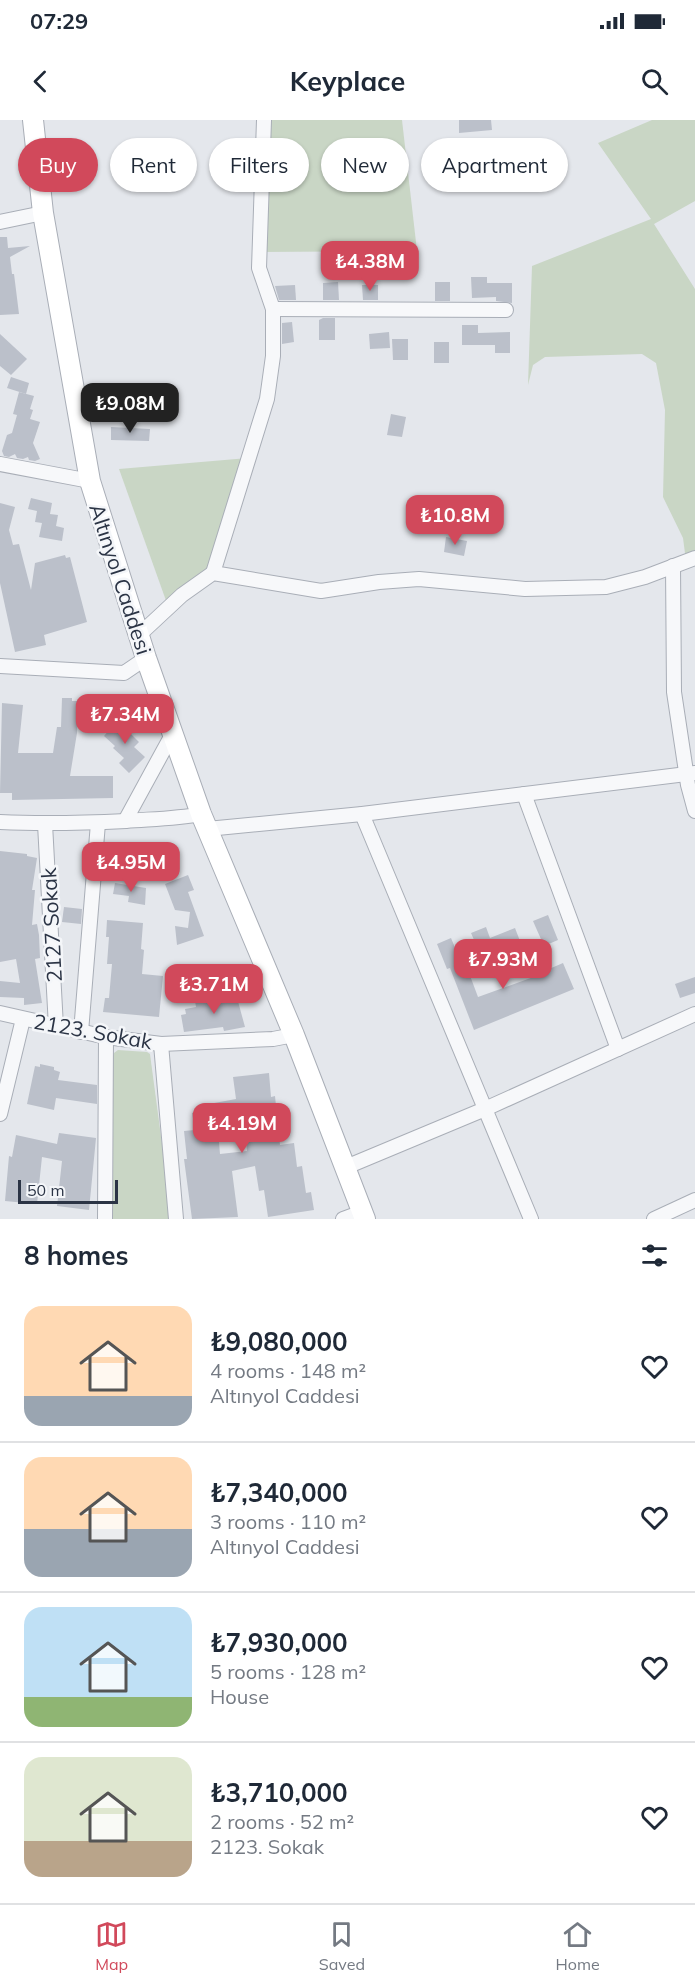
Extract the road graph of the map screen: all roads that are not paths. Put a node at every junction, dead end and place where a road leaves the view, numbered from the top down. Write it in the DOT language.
graph roads {
  1 [pos="33,120"];
  2 [pos="264,120"];
  3 [pos="43,213"];
  4 [pos="0,222"];
  5 [pos="273,309"];
  6 [pos="506,310"];
  7 [pos="0,464"];
  8 [pos="90,481"];
  9 [pos="695,558"];
  10 [pos="673,566"];
  11 [pos="213,573"];
  12 [pos="139,635"];
  13 [pos="146,658"];
  14 [pos="0,666"];
  15 [pos="173,732"];
  16 [pos="691,773"];
  17 [pos="524,794"];
  18 [pos="695,811"];
  19 [pos="362,814"];
  20 [pos="125,821"];
  21 [pos="204,821"];
  22 [pos="0,822"];
  23 [pos="98,823"];
  24 [pos="45,824"];
  25 [pos="0,1014"];
  26 [pos="695,1014"];
  27 [pos="23,1019"];
  28 [pos="56,1027"];
  29 [pos="81,1032"];
  30 [pos="294,1035"];
  31 [pos="106,1037"];
  32 [pos="161,1044"];
  33 [pos="618,1049"];
  34 [pos="485,1109"];
  35 [pos="0,1114"];
  36 [pos="346,1167"];
  37 [pos="695,1200"];
  38 [pos="364,1216"];
  39 [pos="105,1219"];
  40 [pos="176,1219"];
  41 [pos="343,1219"];
  42 [pos="531,1219"];
  43 [pos="654,1219"];
  1 -- 3 [label="main road, Altınyol Caddesi"];
  2 -- 5 [label="street"];
  3 -- 4 [label="street"];
  3 -- 8 [label="main road, Altınyol Caddesi"];
  5 -- 6 [label="street"];
  5 -- 11 [label="street"];
  7 -- 8 [label="street"];
  8 -- 12 [label="main road, Altınyol Caddesi"];
  9 -- 10 [label="street"];
  10 -- 11 [label="street"];
  10 -- 16 [label="street"];
  11 -- 12 [label="street"];
  12 -- 13 [label="main road, Altınyol Caddesi"];
  13 -- 14 [label="street"];
  13 -- 15 [label="main road, Altınyol Caddesi"];
  15 -- 20 [label="street"];
  15 -- 21 [label="main road, Altınyol Caddesi"];
  16 -- 17 [label="street"];
  16 -- 18 [label="street"];
  17 -- 19 [label="street"];
  17 -- 33 [label="street"];
  19 -- 21 [label="street"];
  19 -- 34 [label="street"];
  20 -- 21 [label="street"];
  20 -- 23 [label="street"];
  21 -- 30 [label="main road, Altınyol Caddesi"];
  22 -- 24 [label="street"];
  23 -- 24 [label="street"];
  23 -- 29 [label="street"];
  24 -- 28 [label="street, 2127 Sokak"];
  25 -- 27 [label="street, 2123. Sokak"];
  26 -- 33 [label="street"];
  27 -- 28 [label="street, 2123. Sokak"];
  27 -- 35 [label="street"];
  28 -- 29 [label="street, 2123. Sokak"];
  29 -- 31 [label="street, 2123. Sokak"];
  30 -- 32 [label="street, 2123. Sokak"];
  30 -- 36 [label="main road, Altınyol Caddesi"];
  31 -- 32 [label="street, 2123. Sokak"];
  31 -- 39 [label="street"];
  32 -- 40 [label="street"];
  33 -- 34 [label="street"];
  34 -- 36 [label="street"];
  34 -- 42 [label="street"];
  36 -- 38 [label="main road, Altınyol Caddesi"];
  37 -- 43 [label="street"];
  38 -- 41 [label="street"];
}
